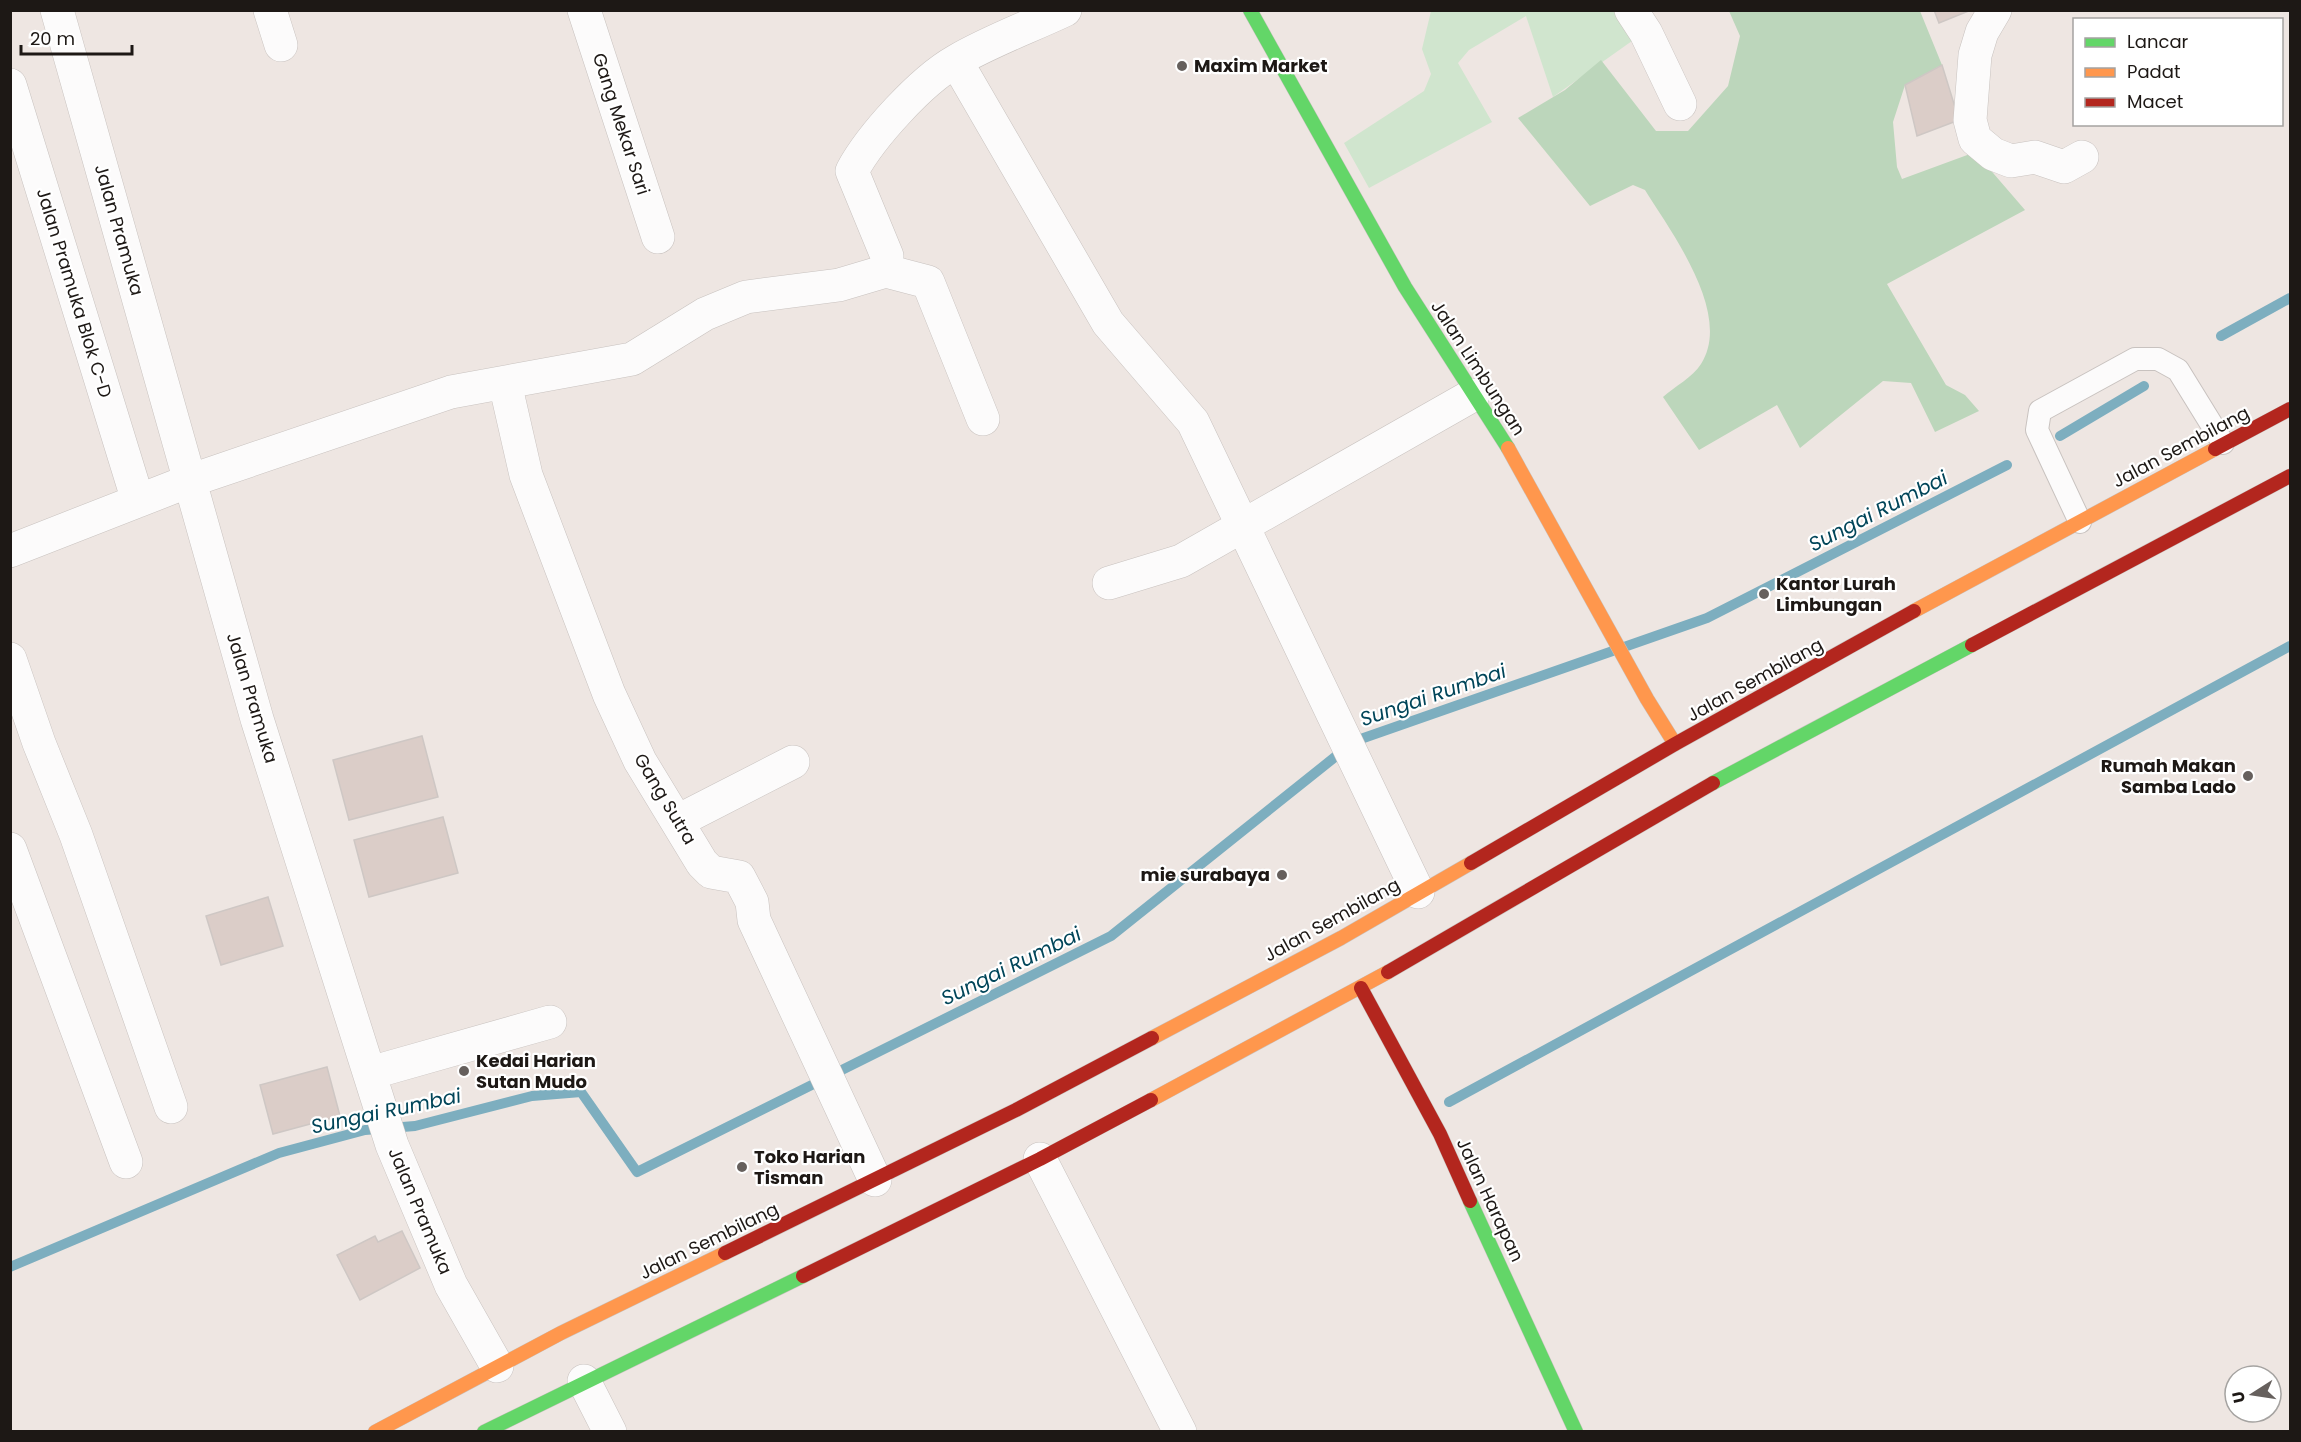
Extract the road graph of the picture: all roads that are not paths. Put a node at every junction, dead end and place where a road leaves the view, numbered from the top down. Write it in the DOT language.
graph roads {
  1 [pos="57,10"];
  2 [pos="270,10"];
  3 [pos="584,10"];
  4 [pos="1065,10"];
  5 [pos="1250,10"];
  6 [pos="1631,10"];
  7 [pos="1995,10"];
  8 [pos="281,45"];
  9 [pos="956,61"];
  10 [pos="10,85"];
  11 [pos="1680,104"];
  12 [pos="2082,157"];
  13 [pos="658,237"];
  14 [pos="886,271"];
  15 [pos="505,383"];
  16 [pos="1473,394"];
  17 [pos="2290,409"];
  18 [pos="983,419"];
  19 [pos="2223,443"];
  20 [pos="2290,476"];
  21 [pos="189,482"];
  22 [pos="138,501"];
  23 [pos="2080,522"];
  24 [pos="1243,525"];
  25 [pos="10,551"];
  26 [pos="1109,583"];
  27 [pos="10,659"];
  28 [pos="1675,744"];
  29 [pos="25,746"];
  30 [pos="793,762"];
  31 [pos="678,821"];
  32 [pos="10,849"];
  33 [pos="1418,892"];
  34 [pos="1361,988"];
  35 [pos="550,1022"];
  36 [pos="370,1073"];
  37 [pos="171,1107"];
  38 [pos="1040,1159"];
  39 [pos="126,1162"];
  40 [pos="875,1180"];
  41 [pos="497,1366"];
  42 [pos="584,1381"];
  43 [pos="375,1431"];
  44 [pos="484,1431"];
  45 [pos="610,1431"];
  46 [pos="1180,1431"];
  47 [pos="1576,1431"];
  1 -- 21 [label="street, Jalan Pramuka"];
  2 -- 8 [label="street"];
  3 -- 13 [label="street, Gang Mekar Sari"];
  4 -- 9 [label="street"];
  5 -- 16 [label="main road, Jalan Limbungan"];
  6 -- 11 [label="street"];
  7 -- 12 [label="street"];
  9 -- 14 [label="street"];
  9 -- 24 [label="street"];
  10 -- 22 [label="street, Jalan Pramuka Blok C-D"];
  14 -- 15 [label="street"];
  14 -- 18 [label="street"];
  15 -- 21 [label="street"];
  15 -- 31 [label="street, Gang Sutra"];
  16 -- 24 [label="street"];
  16 -- 28 [label="main road, Jalan Limbungan"];
  17 -- 19 [label="main road, Jalan Sembilang"];
  19 -- 23 [label="main road, Jalan Sembilang"];
  19 -- 23 [label="lane"];
  20 -- 34 [label="main road"];
  21 -- 22 [label="street"];
  21 -- 36 [label="street, Jalan Pramuka"];
  22 -- 25 [label="street"];
  23 -- 28 [label="main road, Jalan Sembilang"];
  24 -- 26 [label="street"];
  24 -- 33 [label="street"];
  27 -- 29 [label="street"];
  28 -- 33 [label="main road, Jalan Sembilang"];
  29 -- 37 [label="street"];
  30 -- 31 [label="street"];
  31 -- 40 [label="street, Gang Sutra"];
  32 -- 39 [label="street"];
  33 -- 40 [label="main road, Jalan Sembilang"];
  34 -- 38 [label="main road"];
  34 -- 47 [label="main road, Jalan Harapan"];
  35 -- 36 [label="street"];
  36 -- 41 [label="street, Jalan Pramuka"];
  38 -- 42 [label="main road"];
  38 -- 46 [label="street"];
  40 -- 41 [label="main road, Jalan Sembilang"];
  41 -- 43 [label="main road, Jalan Sembilang"];
  42 -- 44 [label="main road"];
  42 -- 45 [label="street"];
}
